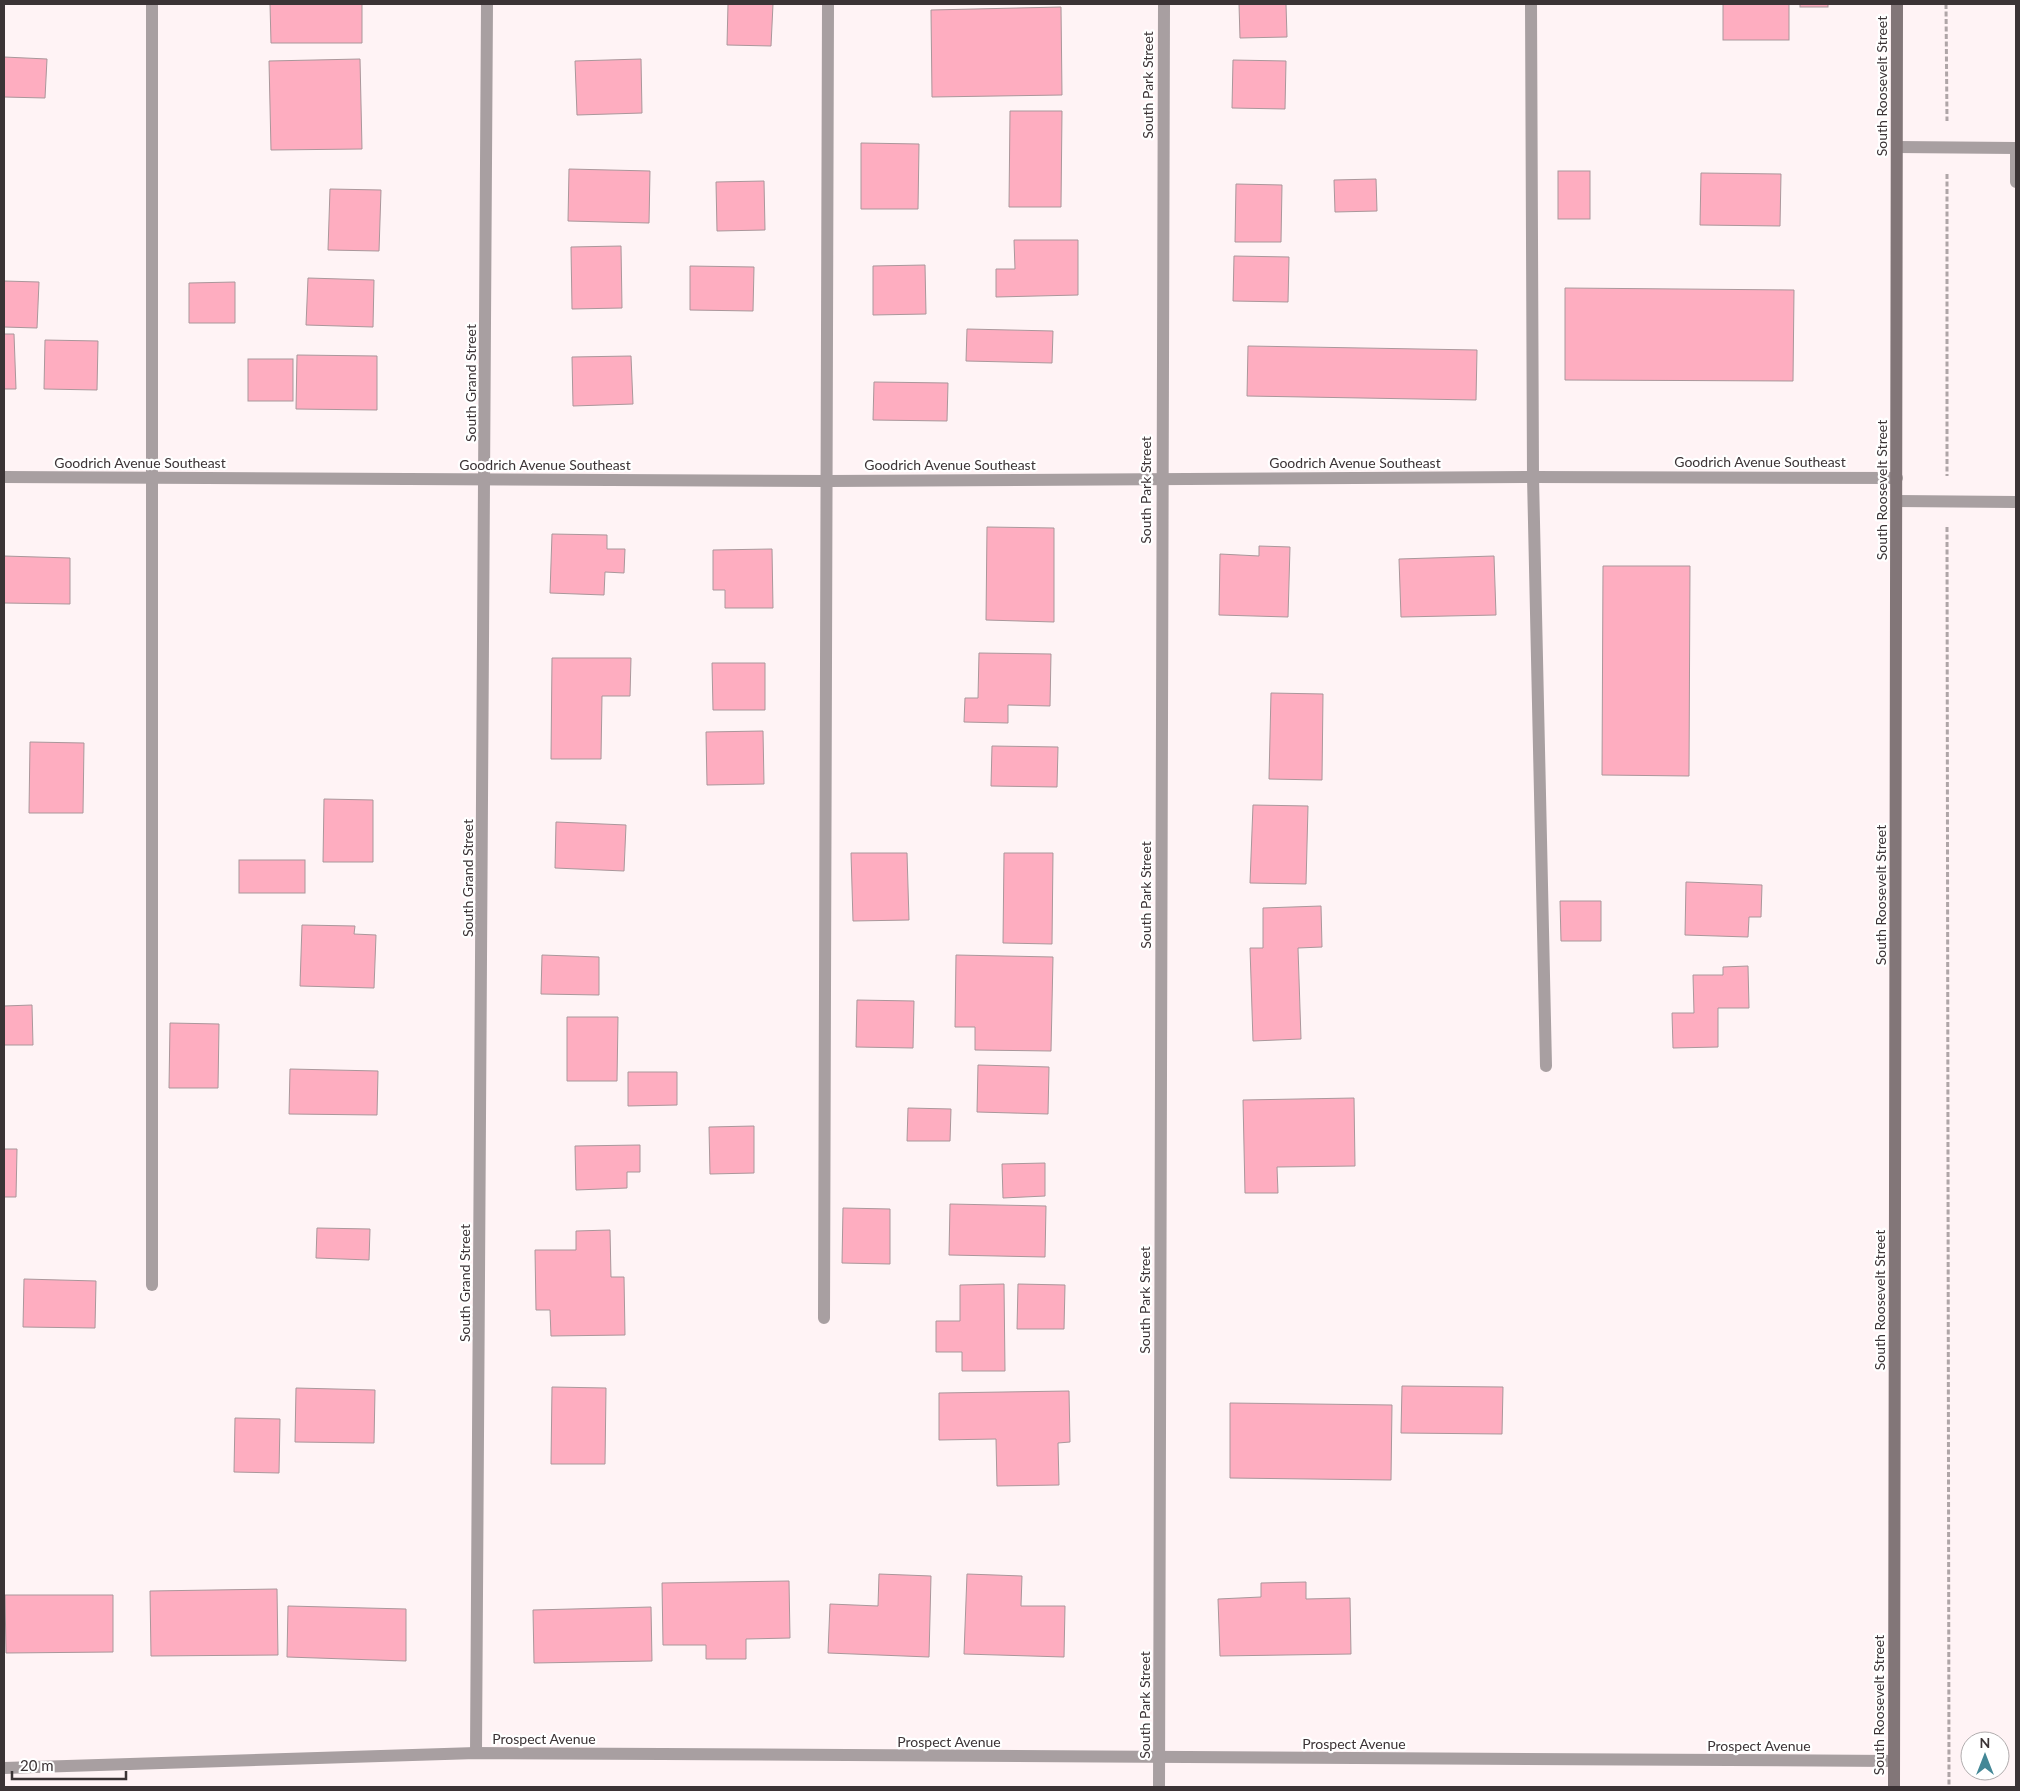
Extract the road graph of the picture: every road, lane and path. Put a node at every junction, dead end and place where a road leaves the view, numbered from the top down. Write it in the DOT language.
graph roads {
  1 [pos="152,4"];
  2 [pos="487,4"];
  3 [pos="828,4"];
  4 [pos="1164,4"];
  5 [pos="1531,4"];
  6 [pos="1897,4"];
  7 [pos="1946,4"];
  8 [pos="1897,147"];
  9 [pos="1946,148"];
  10 [pos="2016,148"];
  11 [pos="2016,182"];
  12 [pos="1533,476"];
  13 [pos="4,477"];
  14 [pos="152,477"];
  15 [pos="1897,478"];
  16 [pos="485,480"];
  17 [pos="1161,480"];
  18 [pos="828,481"];
  19 [pos="1897,501"];
  20 [pos="1947,502"];
  21 [pos="2016,502"];
  22 [pos="1546,1066"];
  23 [pos="152,1285"];
  24 [pos="824,1318"];
  25 [pos="476,1753"];
  26 [pos="1160,1759"];
  27 [pos="1894,1761"];
  28 [pos="4,1768"];
  29 [pos="1159,1787"];
  30 [pos="1894,1787"];
  31 [pos="1949,1787"];
  1 -- 14 [label="street"];
  2 -- 16 [label="street, South Grand Street"];
  3 -- 18 [label="street"];
  4 -- 17 [label="street, South Park Street"];
  5 -- 12 [label="street"];
  6 -- 8 [label="street, South Roosevelt Street"];
  7 -- 9 [label="path"];
  8 -- 9 [label="street"];
  8 -- 15 [label="street, South Roosevelt Street"];
  9 -- 10 [label="street"];
  9 -- 20 [label="path"];
  10 -- 11 [label="street"];
  12 -- 15 [label="street, Goodrich Avenue Southeast"];
  12 -- 17 [label="street, Goodrich Avenue Southeast"];
  12 -- 22 [label="street"];
  13 -- 14 [label="street, Goodrich Avenue Southeast"];
  14 -- 16 [label="street, Goodrich Avenue Southeast"];
  14 -- 23 [label="street"];
  15 -- 19 [label="street, South Roosevelt Street"];
  16 -- 18 [label="street, Goodrich Avenue Southeast"];
  16 -- 25 [label="street, South Grand Street"];
  17 -- 18 [label="street, Goodrich Avenue Southeast"];
  17 -- 26 [label="street, South Park Street"];
  18 -- 24 [label="street"];
  19 -- 20 [label="street"];
  19 -- 27 [label="street, South Roosevelt Street"];
  20 -- 21 [label="street"];
  20 -- 31 [label="path"];
  25 -- 26 [label="street, Prospect Avenue"];
  25 -- 28 [label="street, Prospect Avenue"];
  26 -- 27 [label="street, Prospect Avenue"];
  26 -- 29 [label="street, South Park Street"];
  27 -- 30 [label="street, South Roosevelt Street"];
}
